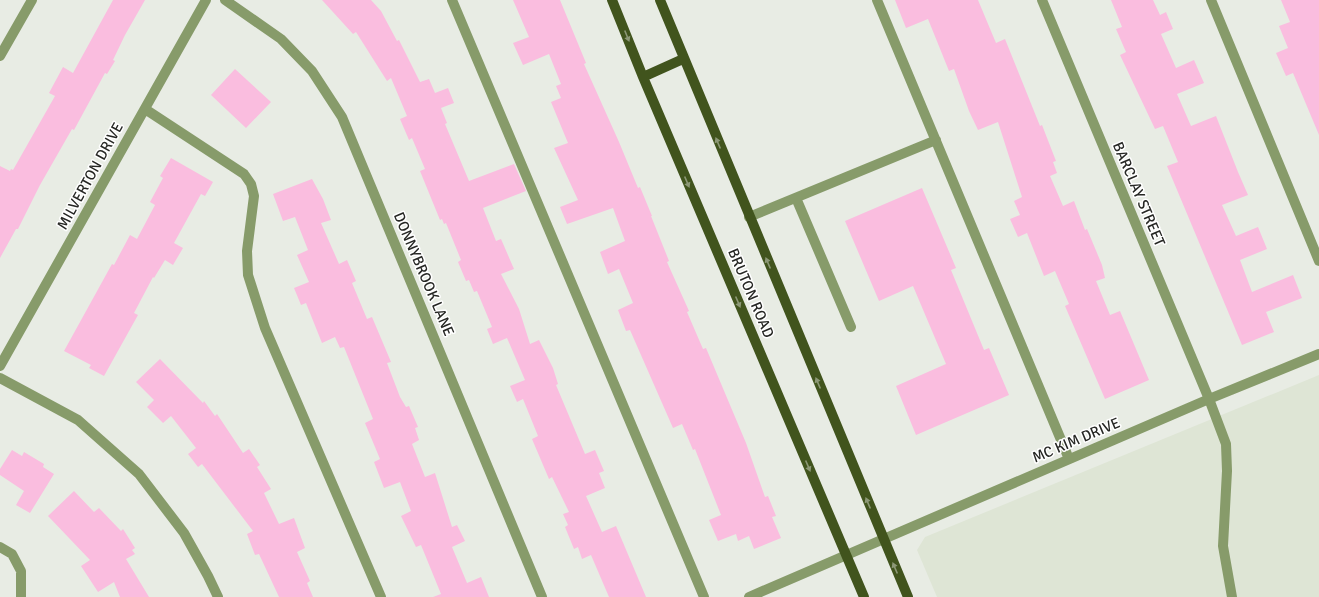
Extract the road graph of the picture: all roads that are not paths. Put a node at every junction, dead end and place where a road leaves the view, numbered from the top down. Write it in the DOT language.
graph roads {
  1 [pos="32,0"];
  2 [pos="206,0"];
  3 [pos="225,0"];
  4 [pos="452,0"];
  5 [pos="612,0"];
  6 [pos="660,0"];
  7 [pos="877,0"];
  8 [pos="1042,0"];
  9 [pos="1211,0"];
  10 [pos="0,56"];
  11 [pos="683,59"];
  12 [pos="643,77"];
  13 [pos="145,109"];
  14 [pos="936,140"];
  15 [pos="796,198"];
  16 [pos="749,217"];
  17 [pos="1319,261"];
  18 [pos="851,327"];
  19 [pos="1319,354"];
  20 [pos="0,366"];
  21 [pos="0,378"];
  22 [pos="1208,399"];
  23 [pos="1069,459"];
  24 [pos="883,539"];
  25 [pos="0,547"];
  26 [pos="846,555"];
  27 [pos="21,597"];
  28 [pos="218,597"];
  29 [pos="381,597"];
  30 [pos="542,597"];
  31 [pos="704,597"];
  32 [pos="749,597"];
  33 [pos="864,597"];
  34 [pos="908,597"];
  35 [pos="1232,597"];
  1 -- 10 [label="street"];
  2 -- 13 [label="street, MILVERTON DRIVE"];
  3 -- 30 [label="street, DONNYBROOK LANE"];
  4 -- 31 [label="street"];
  5 -- 12 [label="main road, BRUTON ROAD, one-way"];
  6 -- 11 [label="main road, BRUTON ROAD"];
  7 -- 14 [label="street"];
  8 -- 22 [label="street, BARCLAY STREET"];
  9 -- 17 [label="street"];
  11 -- 12 [label="main road"];
  16 -- 11 [label="main road, BRUTON ROAD, one-way"];
  12 -- 26 [label="main road, BRUTON ROAD, one-way"];
  13 -- 20 [label="street, MILVERTON DRIVE"];
  13 -- 29 [label="street"];
  14 -- 15 [label="street"];
  14 -- 23 [label="street"];
  15 -- 16 [label="street"];
  15 -- 18 [label="street"];
  24 -- 16 [label="main road, BRUTON ROAD, one-way"];
  19 -- 22 [label="street, MC KIM DRIVE"];
  21 -- 28 [label="street"];
  22 -- 23 [label="street, MC KIM DRIVE"];
  22 -- 35 [label="street, BARCLAY STREET"];
  23 -- 24 [label="street, MC KIM DRIVE"];
  24 -- 26 [label="street, MC KIM DRIVE"];
  34 -- 24 [label="main road, BRUTON ROAD, one-way"];
  25 -- 27 [label="street"];
  26 -- 32 [label="street, MC KIM DRIVE"];
  26 -- 33 [label="main road, BRUTON ROAD"];
}
